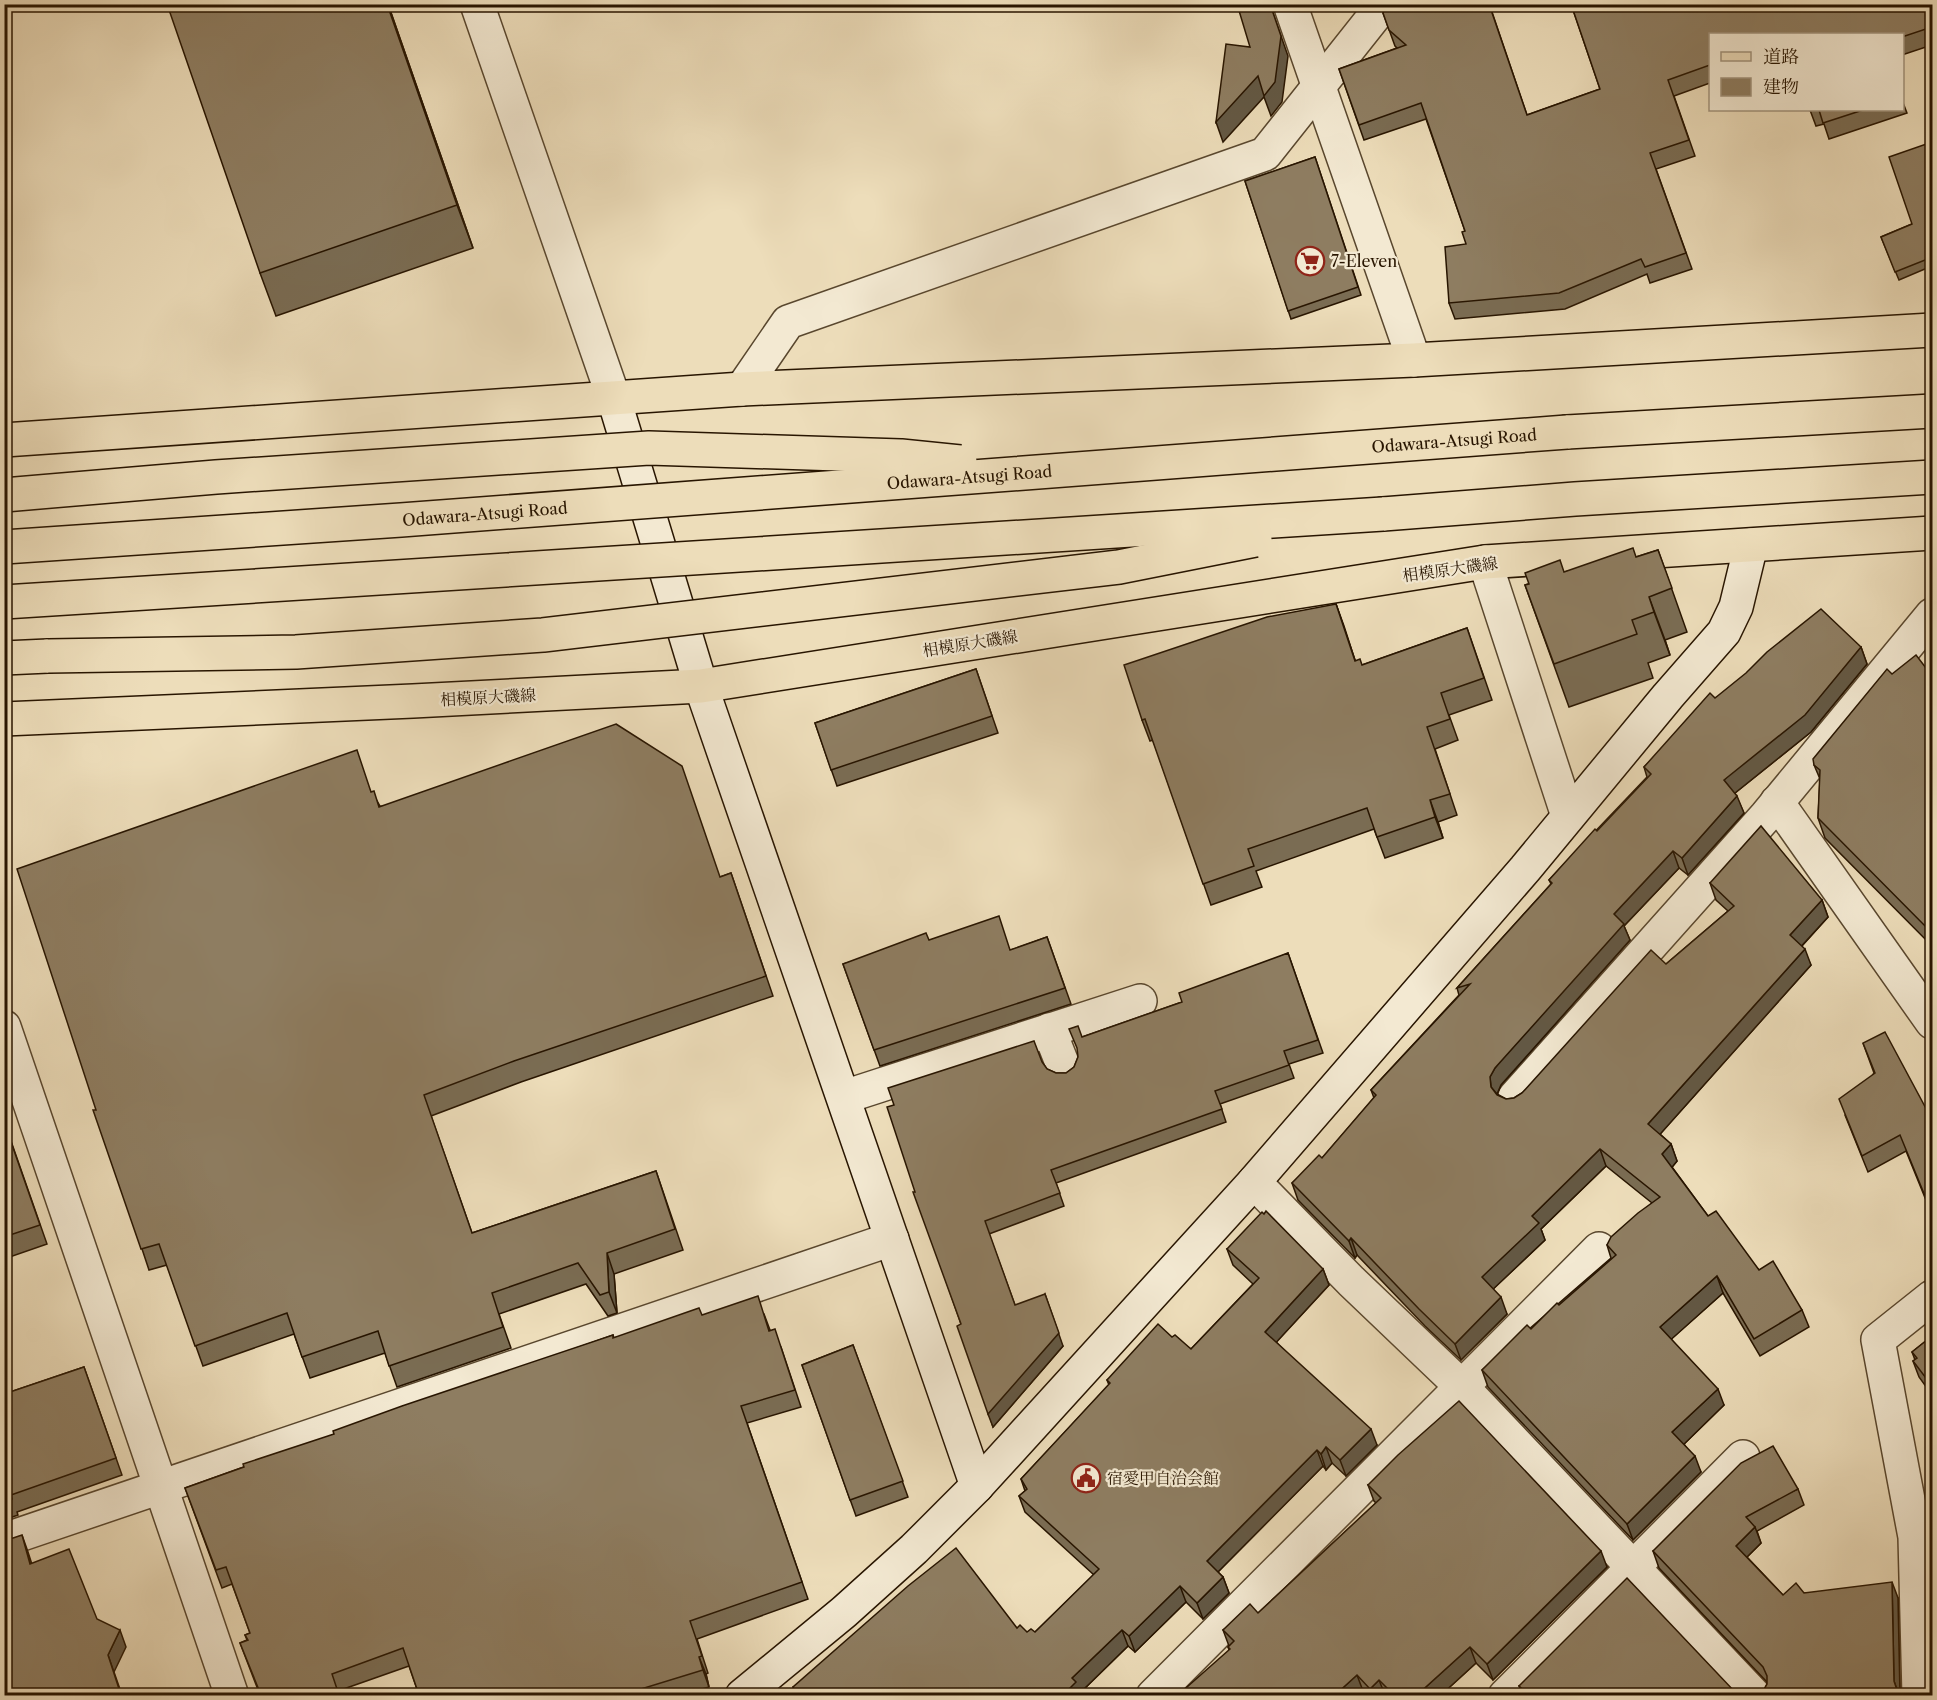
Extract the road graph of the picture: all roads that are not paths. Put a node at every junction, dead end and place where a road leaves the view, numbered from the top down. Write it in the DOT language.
graph roads {
  1 [pos="477,4"];
  2 [pos="1290,4"];
  3 [pos="1384,4"];
  4 [pos="1318,86"];
  5 [pos="1932,330"];
  6 [pos="1414,360"];
  7 [pos="742,389"];
  8 [pos="614,399"];
  9 [pos="1932,411"];
  10 [pos="4,440"];
  11 [pos="1041,471"];
  12 [pos="1932,477"];
  13 [pos="4,495"];
  14 [pos="1383,514"];
  15 [pos="1932,533"];
  16 [pos="1751,545"];
  17 [pos="4,547"];
  18 [pos="1485,562"];
  19 [pos="4,602"];
  20 [pos="1932,615"];
  21 [pos="4,658"];
  22 [pos="701,686"];
  23 [pos="4,719"];
  24 [pos="1777,802"];
  25 [pos="1568,816"];
  26 [pos="1140,1000"];
  27 [pos="1930,1012"];
  28 [pos="4,1026"];
  29 [pos="1049,1030"];
  30 [pos="1064,1068"];
  31 [pos="844,1097"];
  32 [pos="1515,1097"];
  33 [pos="1254,1182"];
  34 [pos="892,1239"];
  35 [pos="1599,1250"];
  36 [pos="1932,1298"];
  37 [pos="1462,1387"];
  38 [pos="1743,1457"];
  39 [pos="977,1486"];
  40 [pos="161,1487"];
  41 [pos="4,1540"];
  42 [pos="1633,1566"];
  43 [pos="232,1695"];
  44 [pos="742,1695"];
  45 [pos="1153,1695"];
  46 [pos="1505,1695"];
  47 [pos="1755,1695"];
  48 [pos="1919,1695"];
  1 -- 8 [label="street"];
  2 -- 4 [label="street"];
  3 -- 4 [label="street"];
  4 -- 6 [label="street"];
  4 -- 7 [label="street"];
  5 -- 6 [label="main road"];
  6 -- 7 [label="main road"];
  7 -- 8 [label="main road"];
  8 -- 10 [label="main road"];
  8 -- 22 [label="street"];
  9 -- 11 [label="main road, Odawara-Atsugi Road, bridge"];
  11 -- 13 [label="main road, bridge"];
  11 -- 17 [label="main road, Odawara-Atsugi Road, bridge"];
  12 -- 14 [label="main road"];
  14 -- 19 [label="main road, bridge"];
  14 -- 21 [label="main road, bridge"];
  15 -- 16 [label="main road, 相模原大磯線"];
  16 -- 18 [label="main road, 相模原大磯線"];
  16 -- 25 [label="street"];
  18 -- 22 [label="main road, 相模原大磯線"];
  18 -- 25 [label="street"];
  20 -- 24 [label="street"];
  22 -- 23 [label="main road, 相模原大磯線"];
  22 -- 31 [label="street"];
  24 -- 27 [label="street"];
  24 -- 32 [label="street"];
  25 -- 33 [label="street"];
  26 -- 29 [label="street"];
  28 -- 40 [label="street"];
  29 -- 30 [label="street"];
  29 -- 31 [label="street"];
  31 -- 34 [label="street"];
  33 -- 37 [label="street"];
  33 -- 39 [label="street"];
  34 -- 39 [label="street"];
  34 -- 40 [label="street"];
  35 -- 37 [label="street"];
  36 -- 48 [label="street"];
  37 -- 42 [label="street"];
  37 -- 45 [label="street"];
  38 -- 42 [label="street"];
  39 -- 44 [label="street"];
  40 -- 41 [label="street"];
  40 -- 43 [label="street"];
  42 -- 46 [label="street"];
  42 -- 47 [label="street"];
}
